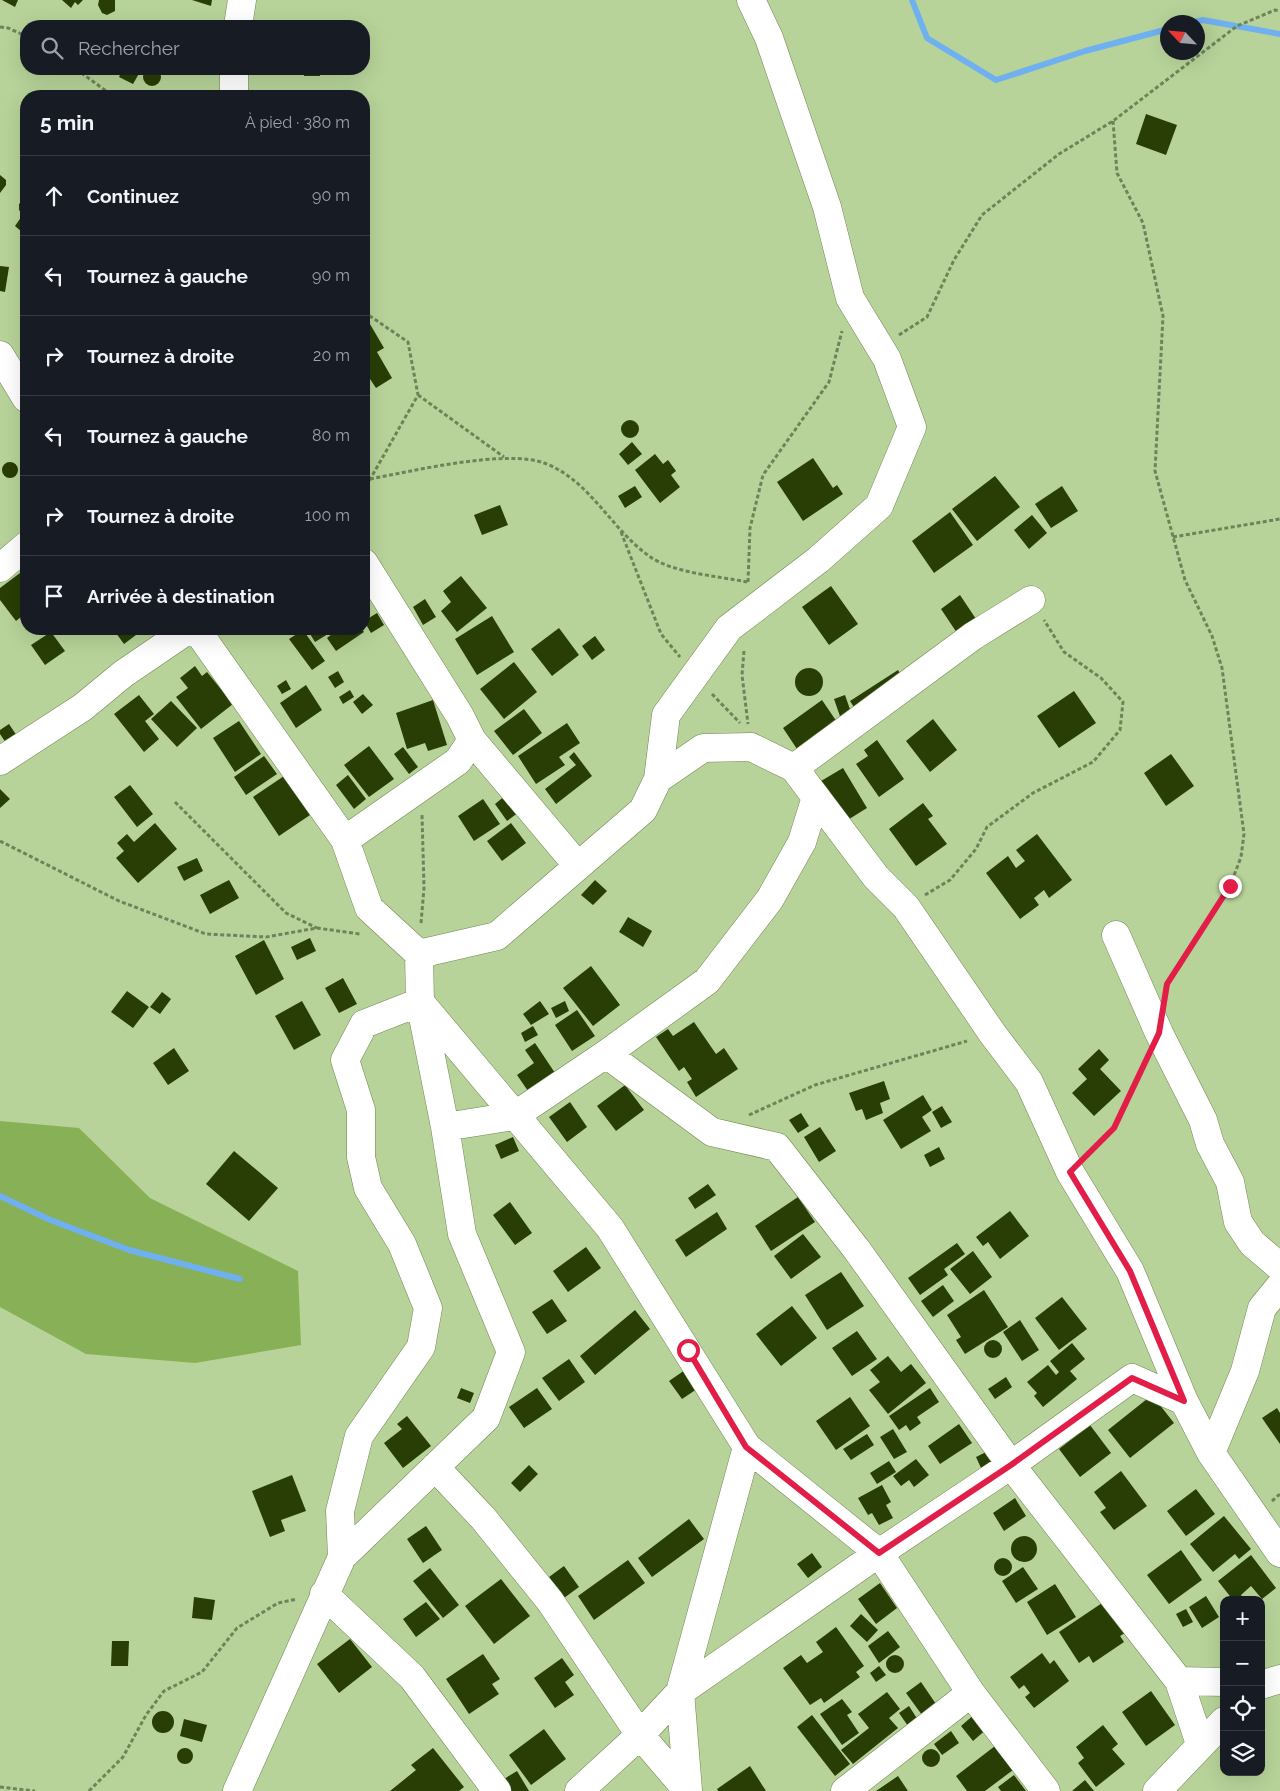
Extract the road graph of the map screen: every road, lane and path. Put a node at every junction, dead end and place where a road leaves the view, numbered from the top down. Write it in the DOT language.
graph roads {
  1 [pos="242,0"];
  2 [pos="751,0"];
  3 [pos="1280,11"];
  4 [pos="239,20"];
  5 [pos="0,27"];
  6 [pos="20,33"];
  7 [pos="84,75"];
  8 [pos="234,75"];
  9 [pos="105,90"];
  10 [pos="234,90"];
  11 [pos="1113,121"];
  12 [pos="850,298"];
  13 [pos="370,316"];
  14 [pos="880,347"];
  15 [pos="0,354"];
  16 [pos="20,388"];
  17 [pos="418,395"];
  18 [pos="504,458"];
  19 [pos="370,479"];
  20 [pos="1280,518"];
  21 [pos="621,530"];
  22 [pos="1173,537"];
  23 [pos="20,551"];
  24 [pos="0,568"];
  25 [pos="370,573"];
  26 [pos="748,583"];
  27 [pos="1031,600"];
  28 [pos="747,614"];
  29 [pos="180,635"];
  30 [pos="200,635"];
  31 [pos="694,676"];
  32 [pos="472,740"];
  33 [pos="750,740"];
  34 [pos="0,761"];
  35 [pos="794,768"];
  36 [pos="658,780"];
  37 [pos="421,786"];
  38 [pos="816,797"];
  39 [pos="175,802"];
  40 [pos="345,840"];
  41 [pos="0,841"];
  42 [pos="578,866"];
  43 [pos="906,907"];
  44 [pos="318,928"];
  45 [pos="366,935"];
  46 [pos="1116,935"];
  47 [pos="419,954"];
  48 [pos="1165,994"];
  49 [pos="420,1002"];
  50 [pos="992,1033"];
  51 [pos="1159,1033"];
  52 [pos="606,1054"];
  53 [pos="514,1116"];
  54 [pos="746,1116"];
  55 [pos="445,1127"];
  56 [pos="1070,1172"];
  57 [pos="1280,1267"];
  58 [pos="1280,1286"];
  59 [pos="1184,1401"];
  60 [pos="746,1447"];
  61 [pos="1212,1453"];
  62 [pos="1011,1465"];
  63 [pos="435,1468"];
  64 [pos="879,1553"];
  65 [pos="1280,1553"];
  66 [pos="342,1557"];
  67 [pos="324,1594"];
  68 [pos="1179,1681"];
  69 [pos="1220,1682"];
  70 [pos="680,1692"];
  71 [pos="971,1693"];
  72 [pos="1220,1725"];
  73 [pos="640,1735"];
  74 [pos="1200,1744"];
  75 [pos="0,1786"];
  76 [pos="35,1791"];
  77 [pos="89,1791"];
  78 [pos="237,1791"];
  79 [pos="497,1791"];
  80 [pos="579,1791"];
  81 [pos="688,1791"];
  82 [pos="846,1791"];
  83 [pos="1046,1791"];
  84 [pos="1157,1791"];
  1 -- 4 [label="street"];
  2 -- 12 [label="street"];
  3 -- 11 [label="path"];
  5 -- 6 [label="path"];
  7 -- 9 [label="path"];
  8 -- 10 [label="street"];
  11 -- 14 [label="path"];
  11 -- 22 [label="path"];
  12 -- 14 [label="street"];
  12 -- 26 [label="path"];
  13 -- 17 [label="path"];
  14 -- 28 [label="street"];
  15 -- 16 [label="street"];
  17 -- 18 [label="path"];
  17 -- 19 [label="path"];
  18 -- 19 [label="path"];
  18 -- 21 [label="path"];
  20 -- 22 [label="path"];
  21 -- 26 [label="path"];
  21 -- 31 [label="path"];
  22 -- 48 [label="path"];
  23 -- 24 [label="street"];
  25 -- 32 [label="street"];
  26 -- 28 [label="path"];
  27 -- 35 [label="street"];
  27 -- 43 [label="path"];
  28 -- 31 [label="street"];
  28 -- 33 [label="path"];
  29 -- 34 [label="street"];
  30 -- 40 [label="street"];
  31 -- 33 [label="path"];
  31 -- 36 [label="street"];
  32 -- 37 [label="street"];
  32 -- 42 [label="street"];
  33 -- 35 [label="street"];
  33 -- 36 [label="street"];
  35 -- 38 [label="street"];
  36 -- 42 [label="street"];
  37 -- 40 [label="street"];
  37 -- 47 [label="path"];
  38 -- 43 [label="street"];
  38 -- 52 [label="street"];
  39 -- 44 [label="path"];
  40 -- 47 [label="street"];
  41 -- 44 [label="path"];
  42 -- 47 [label="street"];
  43 -- 50 [label="street"];
  44 -- 45 [label="path"];
  46 -- 51 [label="street"];
  47 -- 49 [label="street"];
  49 -- 53 [label="street"];
  49 -- 55 [label="street"];
  49 -- 66 [label="street"];
  50 -- 54 [label="path"];
  50 -- 56 [label="street"];
  51 -- 56 [label="path"];
  51 -- 57 [label="street"];
  52 -- 53 [label="street"];
  52 -- 62 [label="street"];
  53 -- 55 [label="street"];
  53 -- 60 [label="street"];
  55 -- 63 [label="street"];
  56 -- 59 [label="street"];
  58 -- 61 [label="street"];
  59 -- 61 [label="street"];
  59 -- 62 [label="street"];
  60 -- 64 [label="street"];
  60 -- 70 [label="street"];
  61 -- 65 [label="street"];
  62 -- 64 [label="street"];
  62 -- 68 [label="street"];
  63 -- 66 [label="street"];
  63 -- 73 [label="street"];
  64 -- 70 [label="street"];
  64 -- 71 [label="street"];
  66 -- 67 [label="street"];
  67 -- 77 [label="path"];
  67 -- 78 [label="street"];
  67 -- 79 [label="street"];
  68 -- 69 [label="street"];
  68 -- 74 [label="street"];
  70 -- 73 [label="street"];
  70 -- 81 [label="street"];
  71 -- 82 [label="street"];
  71 -- 83 [label="street"];
  72 -- 74 [label="street"];
  73 -- 80 [label="street"];
  73 -- 81 [label="street"];
  74 -- 84 [label="street"];
  75 -- 76 [label="path"];
}
